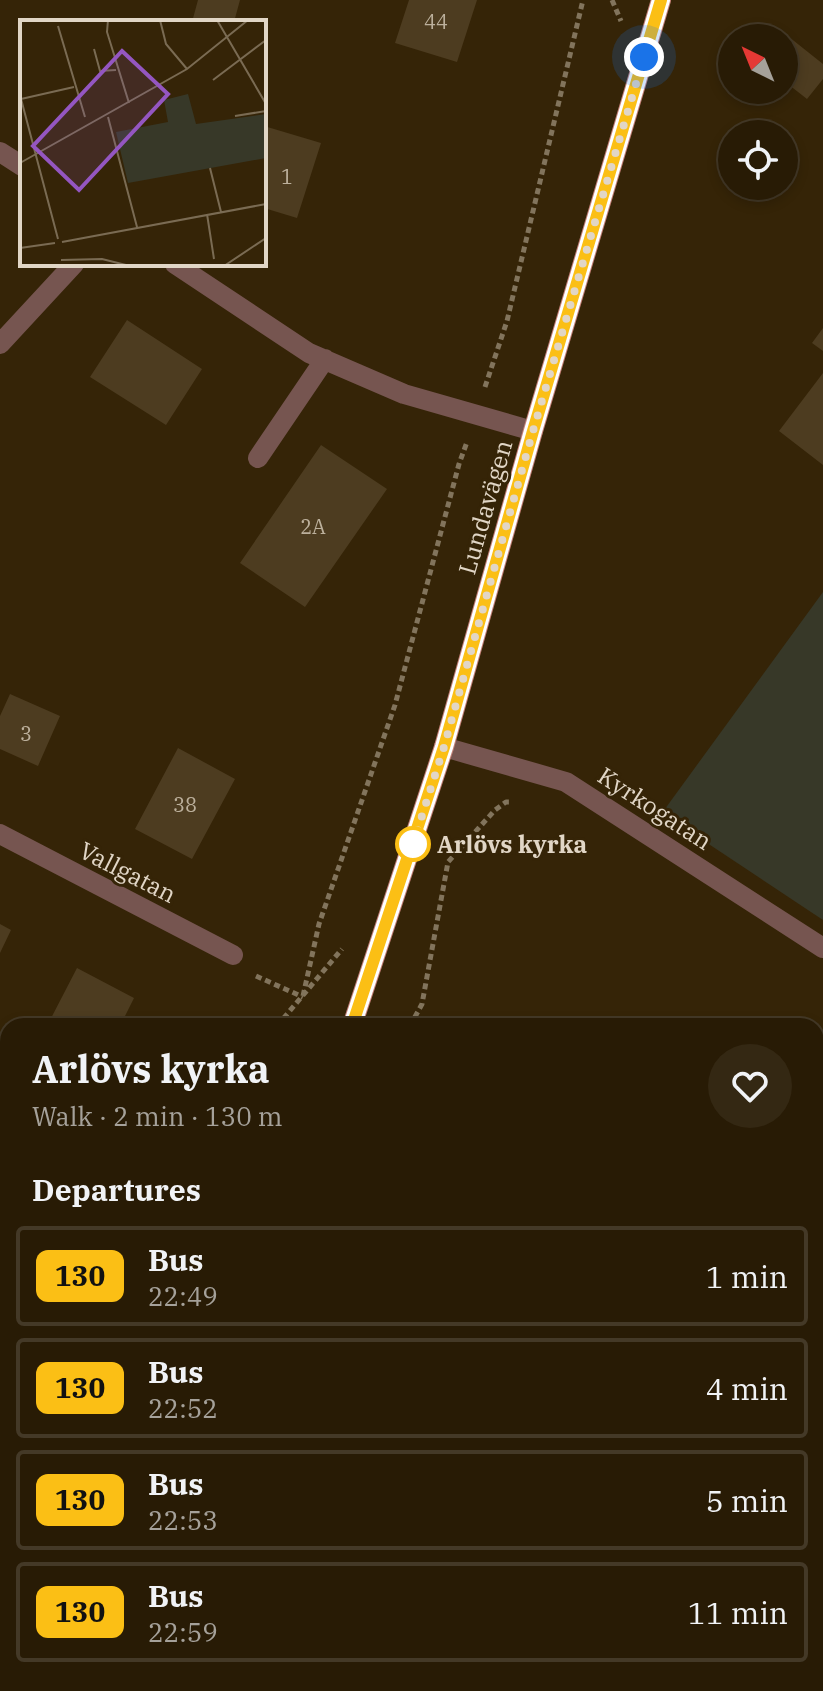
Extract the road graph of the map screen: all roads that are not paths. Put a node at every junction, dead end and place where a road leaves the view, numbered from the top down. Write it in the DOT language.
graph roads {
  1 [pos="661,0"];
  2 [pos="0,152"];
  3 [pos="20,165"];
  4 [pos="72,266"];
  5 [pos="178,266"];
  6 [pos="0,344"];
  7 [pos="325,359"];
  8 [pos="533,431"];
  9 [pos="258,458"];
  10 [pos="444,747"];
  11 [pos="0,834"];
  12 [pos="823,948"];
  13 [pos="233,955"];
  14 [pos="355,1018"];
  1 -- 8 [label="main road, Lundavägen"];
  2 -- 3 [label="street"];
  4 -- 6 [label="street"];
  5 -- 7 [label="street"];
  7 -- 8 [label="street"];
  7 -- 9 [label="street"];
  8 -- 10 [label="main road, Lundavägen"];
  10 -- 12 [label="street, Kyrkogatan"];
  10 -- 14 [label="main road, Lundavägen"];
  11 -- 13 [label="street, Vallgatan"];
}
